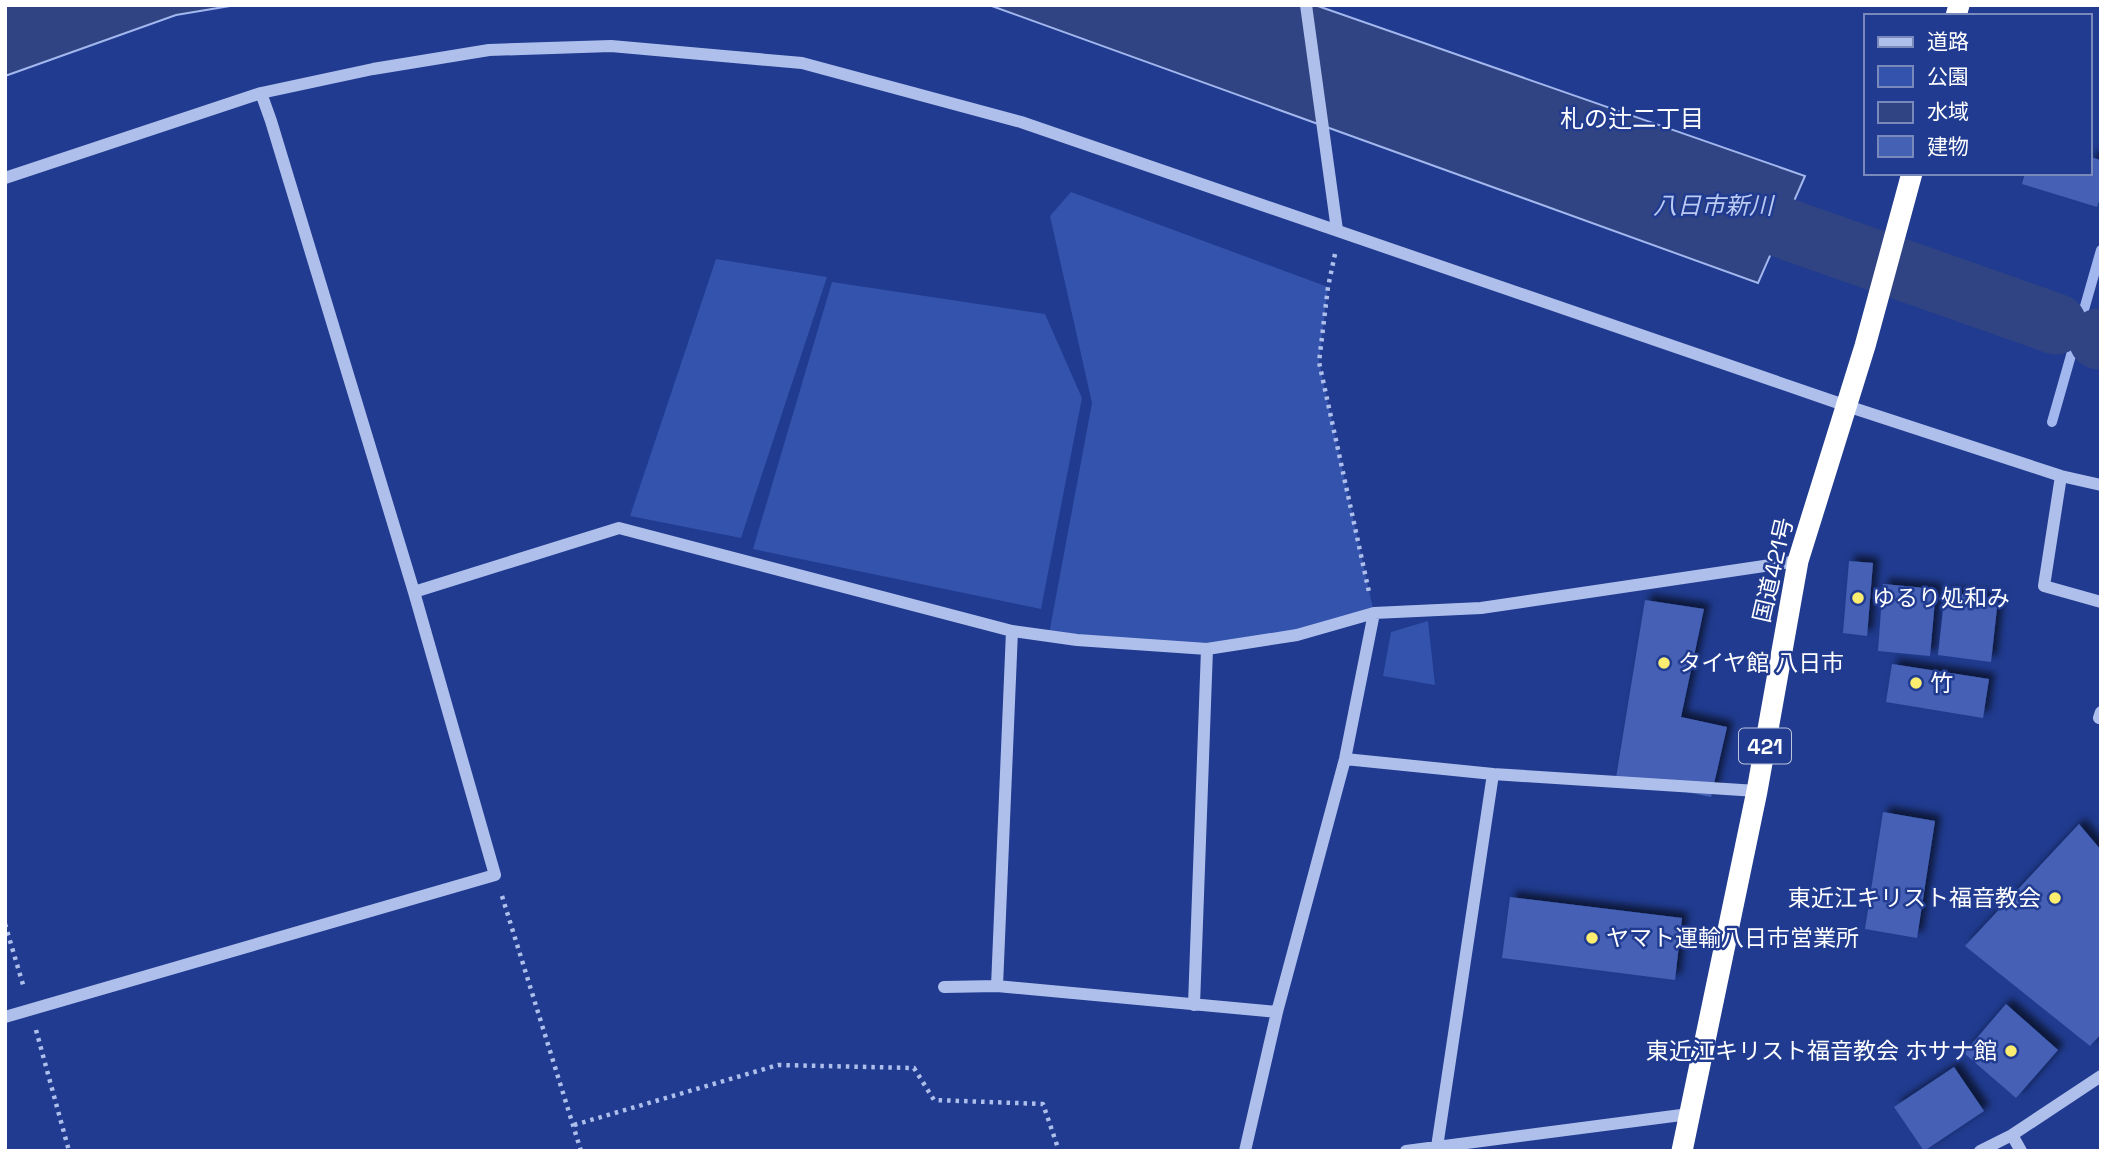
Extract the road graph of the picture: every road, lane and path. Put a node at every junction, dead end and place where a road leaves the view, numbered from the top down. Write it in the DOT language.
graph roads {
  1 [pos="1306,5"];
  2 [pos="261,93"];
  3 [pos="1911,175"];
  4 [pos="5,178"];
  5 [pos="1337,230"];
  6 [pos="1847,406"];
  7 [pos="2061,476"];
  8 [pos="2101,485"];
  9 [pos="1798,561"];
  10 [pos="414,592"];
  11 [pos="2101,602"];
  12 [pos="1374,614"];
  13 [pos="1012,631"];
  14 [pos="1207,649"];
  15 [pos="1345,759"];
  16 [pos="1493,774"];
  17 [pos="1757,791"];
  18 [pos="495,875"];
  19 [pos="5,924"];
  20 [pos="997,986"];
  21 [pos="944,987"];
  22 [pos="1194,1005"];
  23 [pos="30,1010"];
  24 [pos="1277,1012"];
  25 [pos="5,1017"];
  26 [pos="2101,1076"];
  27 [pos="1689,1114"];
  28 [pos="574,1125"];
  29 [pos="2012,1135"];
  30 [pos="1437,1147"];
  31 [pos="69,1151"];
  32 [pos="581,1151"];
  33 [pos="1059,1151"];
  34 [pos="1245,1151"];
  35 [pos="1406,1151"];
  36 [pos="1682,1151"];
  37 [pos="1980,1151"];
  38 [pos="2021,1151"];
  1 -- 5 [label="street"];
  2 -- 4 [label="street"];
  2 -- 5 [label="street"];
  2 -- 10 [label="street"];
  3 -- 6 [label="highway, 国道421号 / 421"];
  5 -- 6 [label="street"];
  5 -- 12 [label="path"];
  6 -- 7 [label="street"];
  6 -- 9 [label="highway, 国道421号 / 421"];
  7 -- 8 [label="street"];
  7 -- 11 [label="street"];
  9 -- 12 [label="street"];
  9 -- 17 [label="highway, 国道421号 / 421"];
  10 -- 13 [label="street"];
  10 -- 18 [label="street"];
  12 -- 14 [label="street"];
  12 -- 15 [label="street"];
  13 -- 14 [label="street"];
  13 -- 20 [label="street"];
  14 -- 22 [label="street"];
  15 -- 16 [label="street"];
  15 -- 24 [label="street"];
  16 -- 17 [label="street"];
  16 -- 30 [label="street"];
  17 -- 27 [label="highway, 国道421号 / 421"];
  18 -- 23 [label="street"];
  18 -- 28 [label="path"];
  19 -- 23 [label="path"];
  20 -- 21 [label="street"];
  20 -- 22 [label="street"];
  22 -- 24 [label="street"];
  23 -- 25 [label="street"];
  23 -- 31 [label="path"];
  24 -- 34 [label="street"];
  26 -- 29 [label="street"];
  27 -- 30 [label="street"];
  27 -- 36 [label="highway, 国道421号 / 421"];
  28 -- 32 [label="path"];
  28 -- 33 [label="path"];
  29 -- 37 [label="street"];
  29 -- 38 [label="street"];
  30 -- 35 [label="street"];
}
